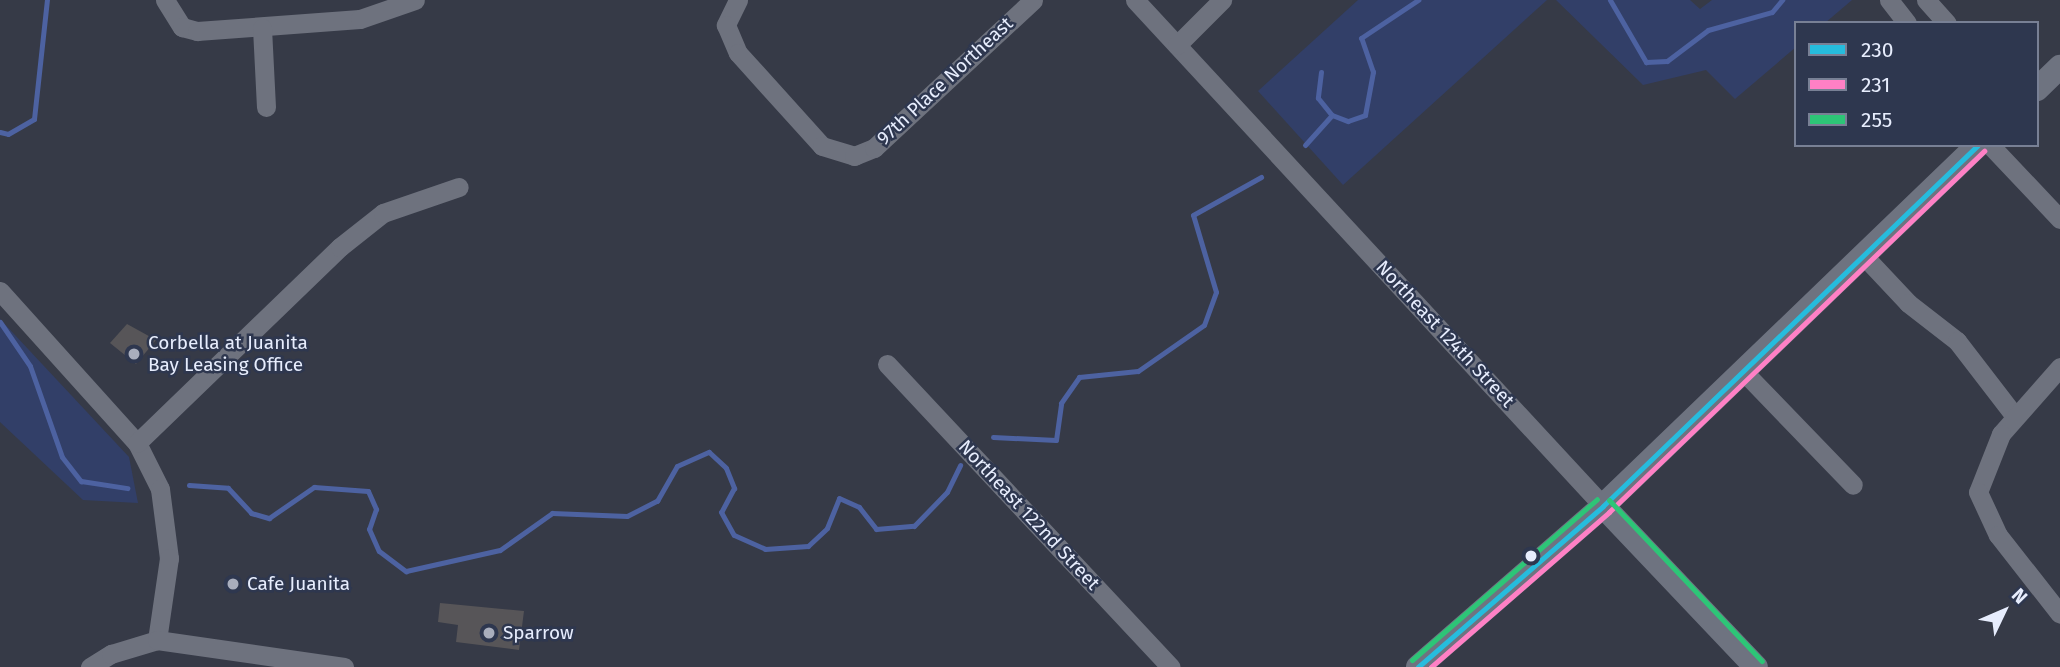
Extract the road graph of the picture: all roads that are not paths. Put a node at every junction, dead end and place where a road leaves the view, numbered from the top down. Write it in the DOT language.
graph roads {
  1 [pos="165,0"];
  2 [pos="415,0"];
  3 [pos="738,0"];
  4 [pos="1033,0"];
  5 [pos="1135,0"];
  6 [pos="1222,0"];
  7 [pos="1889,0"];
  8 [pos="1926,0"];
  9 [pos="1905,21"];
  10 [pos="1945,21"];
  11 [pos="262,29"];
  12 [pos="1177,45"];
  13 [pos="2060,67"];
  14 [pos="2039,87"];
  15 [pos="266,107"];
  16 [pos="1976,147"];
  17 [pos="1992,147"];
  18 [pos="459,187"];
  19 [pos="2060,219"];
  20 [pos="1863,255"];
  21 [pos="0,291"];
  22 [pos="887,364"];
  23 [pos="2060,367"];
  24 [pos="1743,371"];
  25 [pos="2014,415"];
  26 [pos="137,443"];
  27 [pos="1853,485"];
  28 [pos="1603,506"];
  29 [pos="2060,614"];
  30 [pos="158,639"];
  31 [pos="90,667"];
  32 [pos="344,667"];
  33 [pos="1171,667"];
  34 [pos="1418,667"];
  35 [pos="1756,667"];
  1 -- 11 [label="street"];
  2 -- 11 [label="street"];
  3 -- 4 [label="street, 97th Place Northeast"];
  5 -- 12 [label="street, Northeast 124th Street"];
  6 -- 12 [label="street"];
  7 -- 9 [label="street"];
  8 -- 10 [label="street"];
  11 -- 15 [label="street"];
  12 -- 28 [label="street, Northeast 124th Street"];
  13 -- 14 [label="main road"];
  16 -- 20 [label="main road"];
  17 -- 19 [label="street"];
  18 -- 26 [label="street"];
  20 -- 24 [label="main road"];
  20 -- 25 [label="street"];
  21 -- 26 [label="street"];
  22 -- 33 [label="street, Northeast 122nd Street"];
  23 -- 25 [label="street"];
  24 -- 27 [label="street"];
  24 -- 28 [label="main road"];
  25 -- 29 [label="street"];
  26 -- 30 [label="street"];
  28 -- 34 [label="main road"];
  28 -- 35 [label="main road, Northeast 124th Street"];
  30 -- 31 [label="street"];
  30 -- 32 [label="street"];
}
